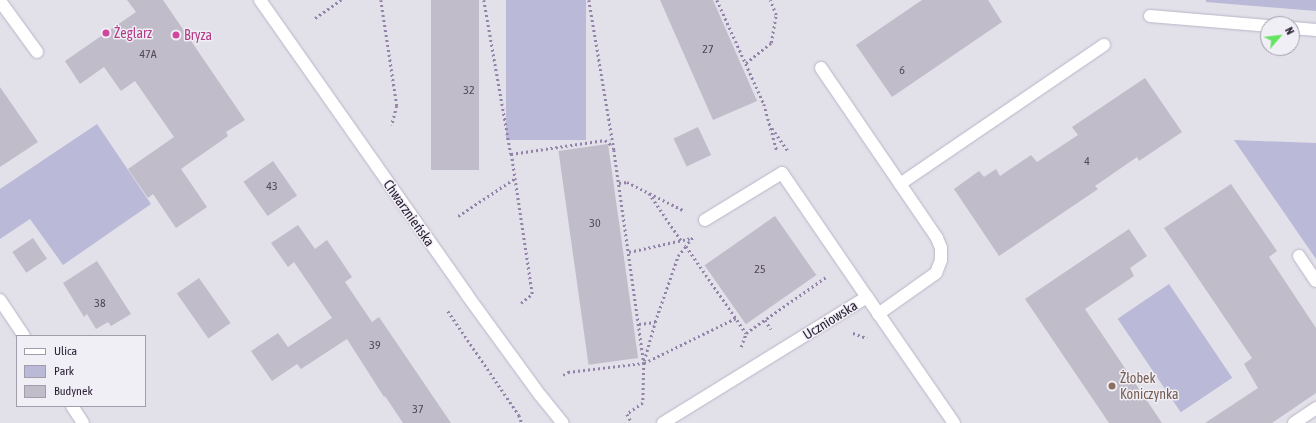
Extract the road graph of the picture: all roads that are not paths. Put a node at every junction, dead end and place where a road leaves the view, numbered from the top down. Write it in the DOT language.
graph roads {
  1 [pos="260,0"];
  2 [pos="0,1"];
  3 [pos="1150,16"];
  4 [pos="1260,25"];
  5 [pos="1300,29"];
  6 [pos="1316,30"];
  7 [pos="1104,45"];
  8 [pos="37,52"];
  9 [pos="821,68"];
  10 [pos="900,184"];
  11 [pos="704,220"];
  12 [pos="1299,256"];
  13 [pos="1316,281"];
  14 [pos="867,297"];
  15 [pos="0,300"];
  16 [pos="878,314"];
  17 [pos="23,335"];
  18 [pos="73,407"];
  19 [pos="1316,408"];
  20 [pos="84,423"];
  21 [pos="563,423"];
  22 [pos="663,423"];
  23 [pos="954,423"];
  24 [pos="1294,423"];
  1 -- 21 [label="main road, Chwarznieńska"];
  2 -- 8 [label="main road"];
  3 -- 4 [label="main road"];
  5 -- 6 [label="main road"];
  7 -- 10 [label="main road"];
  9 -- 10 [label="main road"];
  10 -- 16 [label="main road"];
  11 -- 14 [label="main road"];
  12 -- 13 [label="main road"];
  14 -- 16 [label="main road, Uczniowska"];
  14 -- 22 [label="main road, Uczniowska"];
  15 -- 17 [label="main road"];
  16 -- 23 [label="main road, Uczniowska"];
  18 -- 20 [label="main road"];
  19 -- 24 [label="main road"];
}
